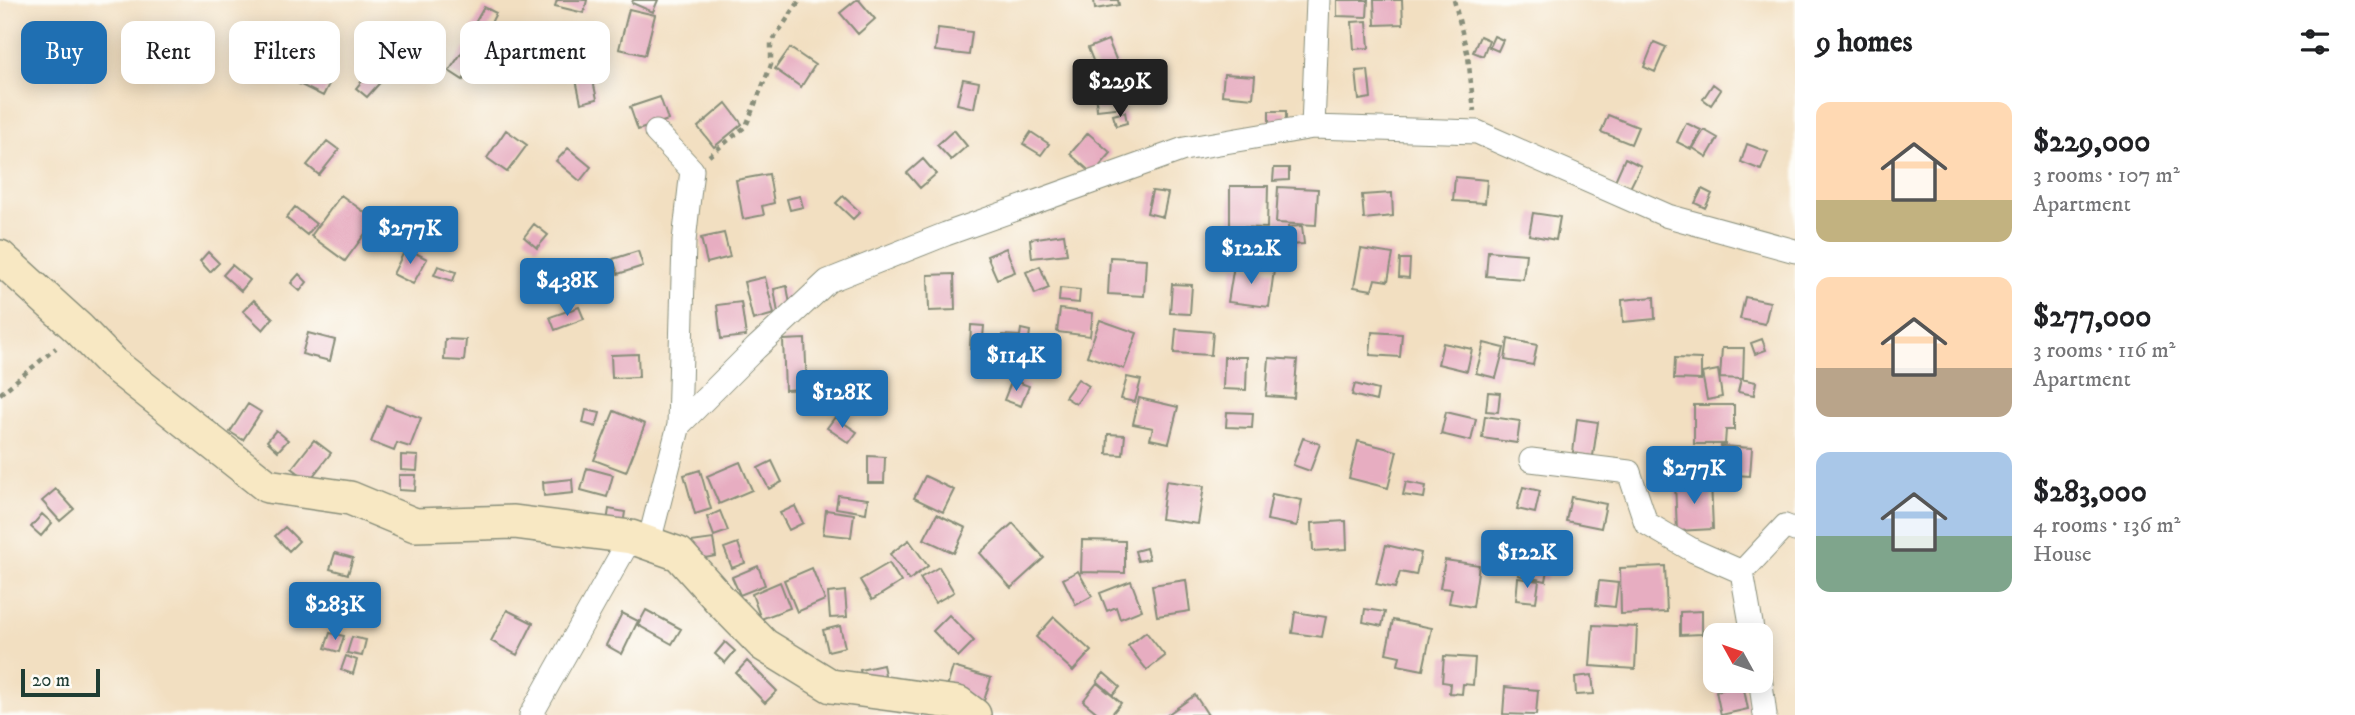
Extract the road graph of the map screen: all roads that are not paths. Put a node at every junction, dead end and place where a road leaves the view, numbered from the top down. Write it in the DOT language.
graph roads {
  1 [pos="1318,0"];
  2 [pos="1313,127"];
  3 [pos="656,132"];
  4 [pos="1795,251"];
  5 [pos="0,257"];
  6 [pos="679,425"];
  7 [pos="1531,460"];
  8 [pos="1795,530"];
  9 [pos="640,540"];
  10 [pos="1742,572"];
  11 [pos="1751,623"];
  12 [pos="1762,693"];
  13 [pos="531,715"];
  14 [pos="974,715"];
  15 [pos="1765,715"];
  1 -- 2 [label="street"];
  2 -- 4 [label="street"];
  2 -- 6 [label="street"];
  3 -- 6 [label="street"];
  5 -- 9 [label="street"];
  6 -- 9 [label="street"];
  7 -- 10 [label="street"];
  8 -- 10 [label="street"];
  9 -- 13 [label="street"];
  9 -- 14 [label="street"];
  10 -- 11 [label="street"];
  12 -- 15 [label="street"];
}
